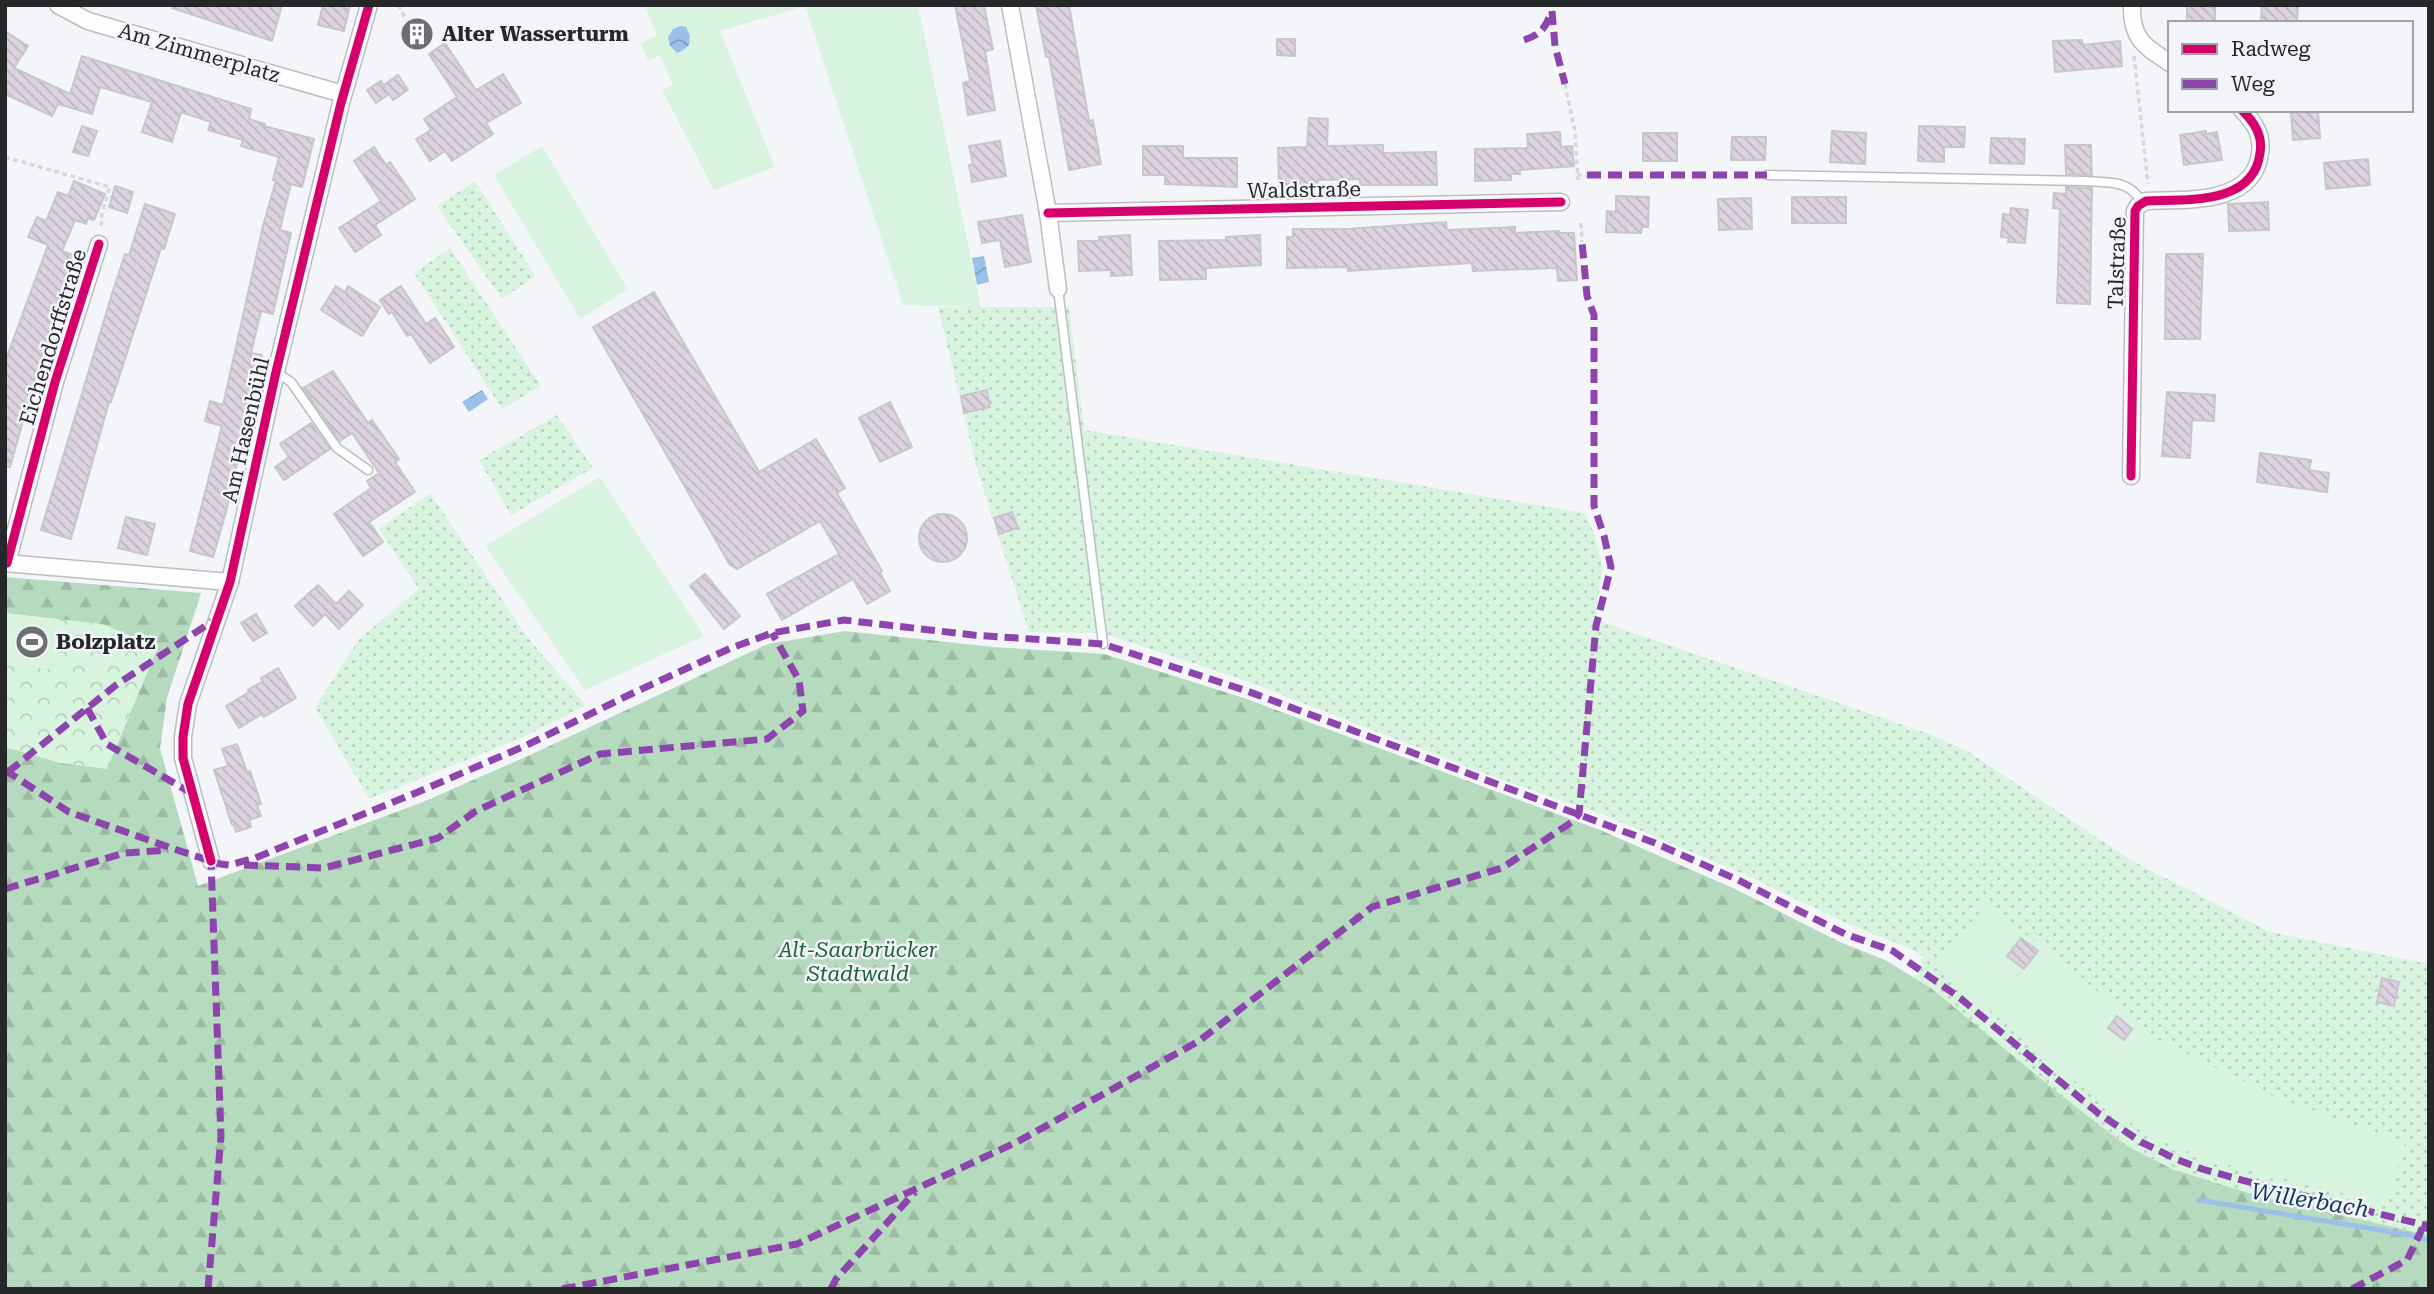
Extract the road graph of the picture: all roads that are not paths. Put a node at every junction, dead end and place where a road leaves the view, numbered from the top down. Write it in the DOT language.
graph roads {
  1 [pos="58,5"];
  2 [pos="369,5"];
  3 [pos="1010,5"];
  4 [pos="2132,5"];
  5 [pos="2168,62"];
  6 [pos="343,94"];
  7 [pos="2244,112"];
  8 [pos="1767,175"];
  9 [pos="1561,202"];
  10 [pos="2142,202"];
  11 [pos="1048,213"];
  12 [pos="99,244"];
  13 [pos="1058,289"];
  14 [pos="276,372"];
  15 [pos="368,470"];
  16 [pos="2131,476"];
  17 [pos="6,563"];
  18 [pos="230,582"];
  19 [pos="1103,644"];
  20 [pos="211,861"];
  1 -- 6 [label="street, Am Zimmerplatz"];
  2 -- 6 [label="street, Am Hasenbühl"];
  3 -- 11 [label="street"];
  4 -- 5 [label="street"];
  6 -- 14 [label="street, Am Hasenbühl"];
  7 -- 10 [label="street, Talstraße"];
  8 -- 10 [label="lane"];
  9 -- 11 [label="street, Waldstraße"];
  10 -- 16 [label="street, Talstraße"];
  11 -- 13 [label="street"];
  12 -- 17 [label="street, Eichendorffstraße"];
  13 -- 19 [label="lane"];
  14 -- 15 [label="lane"];
  14 -- 18 [label="street, Am Hasenbühl"];
  17 -- 18 [label="street"];
  18 -- 20 [label="street, Am Hasenbühl"];
}
